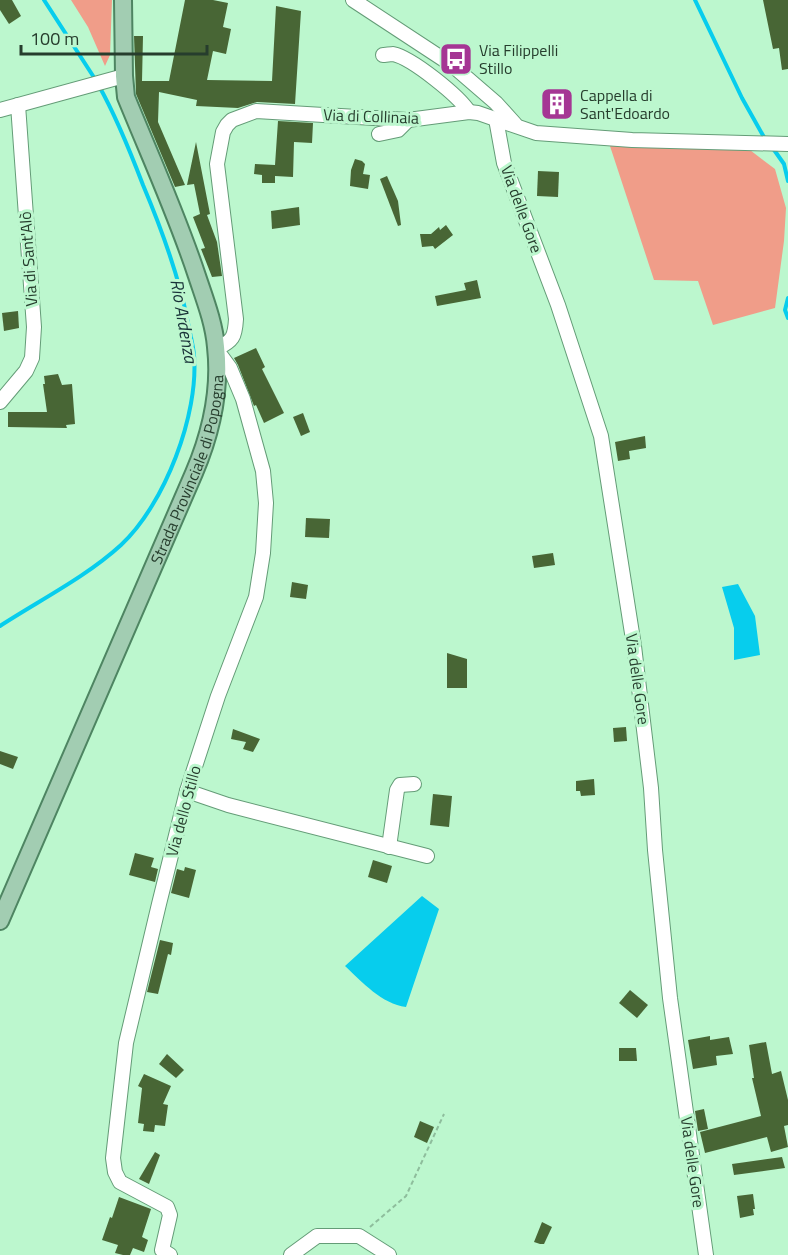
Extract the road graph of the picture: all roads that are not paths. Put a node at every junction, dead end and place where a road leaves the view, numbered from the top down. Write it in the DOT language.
graph roads {
  1 [pos="123,0"];
  2 [pos="353,0"];
  3 [pos="383,55"];
  4 [pos="123,76"];
  5 [pos="18,105"];
  6 [pos="0,110"];
  7 [pos="460,117"];
  8 [pos="496,119"];
  9 [pos="408,120"];
  10 [pos="515,124"];
  11 [pos="379,134"];
  12 [pos="788,144"];
  13 [pos="216,349"];
  14 [pos="0,402"];
  15 [pos="414,784"];
  16 [pos="188,791"];
  17 [pos="389,847"];
  18 [pos="427,856"];
  19 [pos="0,921"];
  20 [pos="170,1255"];
  21 [pos="291,1255"];
  22 [pos="389,1255"];
  23 [pos="706,1255"];
  1 -- 4 [label="main road, Strada Provinciale di Popogna"];
  2 -- 10 [label="street"];
  3 -- 7 [label="street"];
  4 -- 5 [label="street"];
  4 -- 13 [label="main road, Strada Provinciale di Popogna"];
  5 -- 6 [label="street"];
  5 -- 14 [label="street, Via di Sant'Alò"];
  7 -- 8 [label="street, Via di Collinaia"];
  7 -- 9 [label="street, Via di Collinaia"];
  8 -- 10 [label="street, Via di Collinaia"];
  8 -- 23 [label="street, Via delle Gore"];
  9 -- 11 [label="street"];
  9 -- 13 [label="street, Via di Collinaia"];
  10 -- 12 [label="street, Via di Collinaia"];
  13 -- 16 [label="street, Via dello Stillo"];
  13 -- 19 [label="main road, Strada Provinciale di Popogna"];
  15 -- 17 [label="street"];
  16 -- 17 [label="street"];
  16 -- 20 [label="street, Via dello Stillo"];
  17 -- 18 [label="street"];
  21 -- 22 [label="street"];
}
